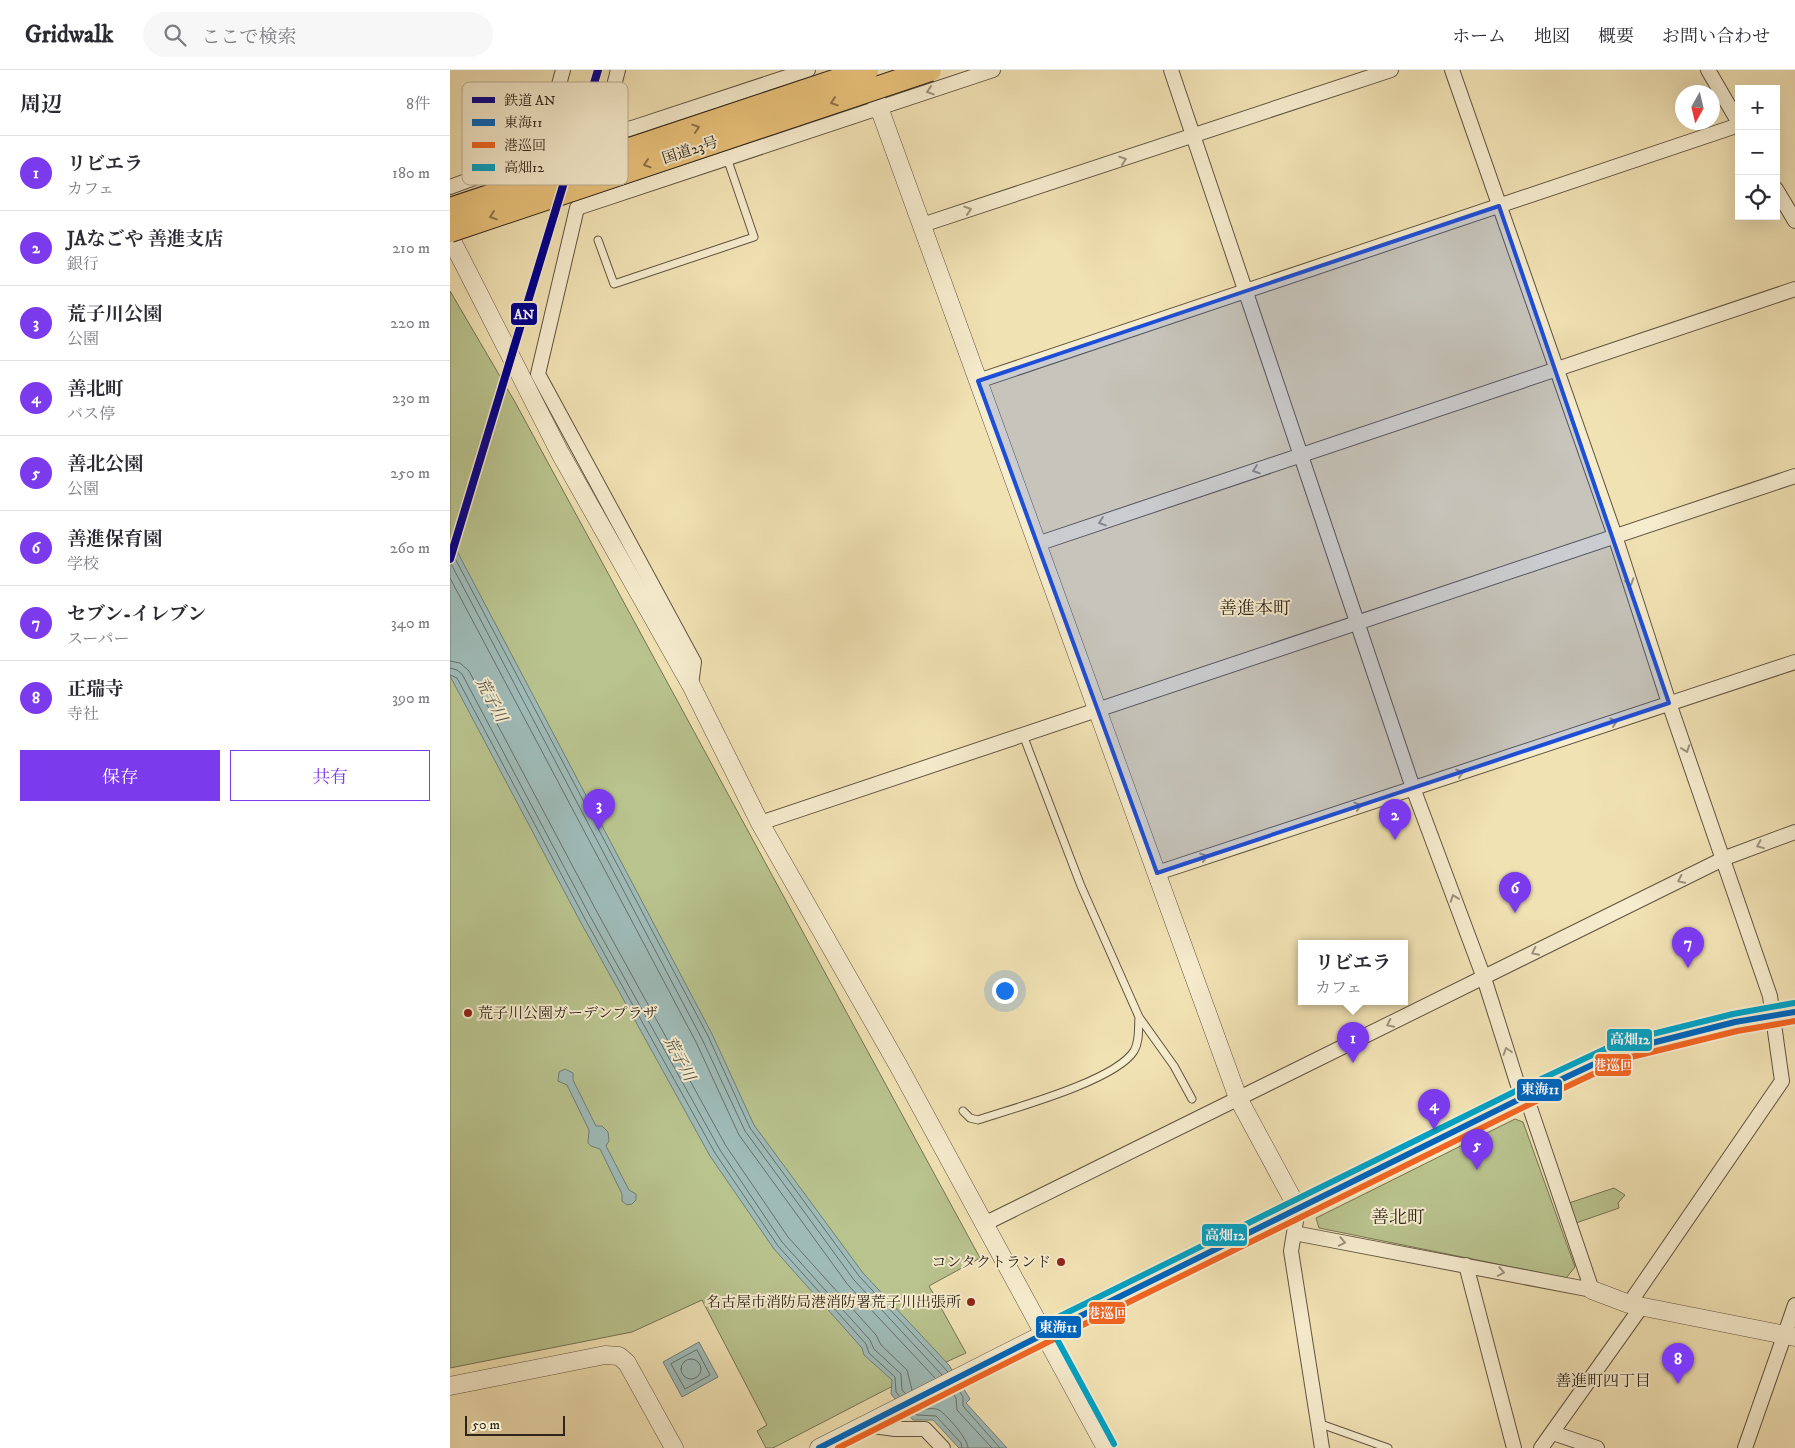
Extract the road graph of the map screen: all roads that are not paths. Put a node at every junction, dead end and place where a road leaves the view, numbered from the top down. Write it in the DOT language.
graph roads {
  1 [pos="808,70"];
  2 [pos="867,70"];
  3 [pos="930,70"];
  4 [pos="993,70"];
  5 [pos="1171,70"];
  6 [pos="1391,70"];
  7 [pos="1452,70"];
  8 [pos="1708,70"];
  9 [pos="879,108"];
  10 [pos="1735,117"];
  11 [pos="1735,125"];
  12 [pos="628,129"];
  13 [pos="1194,136"];
  14 [pos="628,150"];
  15 [pos="727,158"];
  16 [pos="628,171"];
  17 [pos="462,183"];
  18 [pos="522,185"];
  19 [pos="585,185"];
  20 [pos="450,187"];
  21 [pos="1780,196"];
  22 [pos="1499,206"];
  23 [pos="450,209"];
  24 [pos="1795,221"];
  25 [pos="922,225"];
  26 [pos="450,230"];
  27 [pos="450,238"];
  28 [pos="598,240"];
  29 [pos="1795,289"];
  30 [pos="1246,291"];
  31 [pos="1555,370"];
  32 [pos="978,381"];
  33 [pos="1302,455"];
  34 [pos="1795,476"];
  35 [pos="1615,536"];
  36 [pos="1037,544"];
  37 [pos="1359,622"];
  38 [pos="1795,662"];
  39 [pos="691,685"];
  40 [pos="1669,703"];
  41 [pos="1097,710"];
  42 [pos="1023,735"];
  43 [pos="1413,788"];
  44 [pos="760,823"];
  45 [pos="1795,832"];
  46 [pos="1725,858"];
  47 [pos="1157,873"];
  48 [pos="1484,978"];
  49 [pos="1795,1012"];
  50 [pos="1773,1014"];
  51 [pos="1139,1017"];
  52 [pos="1524,1097"];
  53 [pos="1238,1098"];
  54 [pos="1192,1099"];
  55 [pos="963,1112"];
  56 [pos="1298,1209"];
  57 [pos="984,1224"];
  58 [pos="1294,1232"];
  59 [pos="1466,1266"];
  60 [pos="1592,1290"];
  61 [pos="1636,1305"];
  62 [pos="1795,1305"];
  63 [pos="1044,1334"];
  64 [pos="1789,1336"];
  65 [pos="450,1386"];
  66 [pos="1318,1423"];
  67 [pos="866,1425"];
  68 [pos="1553,1434"];
  69 [pos="674,1448"];
  70 [pos="819,1448"];
  71 [pos="943,1448"];
  72 [pos="1106,1448"];
  73 [pos="1322,1448"];
  74 [pos="1388,1448"];
  75 [pos="1514,1448"];
  76 [pos="1540,1448"];
  77 [pos="1597,1448"];
  78 [pos="1745,1448"];
  1 -- 12 [label="street"];
  2 -- 9 [label="street"];
  14 -- 2 [label="highway, 国道23号, one-way, bridge"];
  3 -- 16 [label="highway, 国道23号, one-way, bridge"];
  4 -- 9 [label="street, one-way"];
  5 -- 13 [label="street"];
  6 -- 13 [label="street"];
  7 -- 22 [label="street"];
  8 -- 10 [label="street"];
  9 -- 15 [label="street"];
  9 -- 25 [label="street"];
  11 -- 22 [label="street"];
  25 -- 13 [label="street, one-way"];
  13 -- 30 [label="street"];
  15 -- 28 [label="lane"];
  15 -- 39 [label="street"];
  17 -- 20 [label="street"];
  23 -- 18 [label="highway, 国道23号, one-way, bridge"];
  19 -- 26 [label="highway, 国道23号, one-way, bridge"];
  21 -- 24 [label="street"];
  22 -- 30 [label="street"];
  22 -- 31 [label="street"];
  25 -- 32 [label="street"];
  27 -- 39 [label="street"];
  29 -- 31 [label="street"];
  30 -- 32 [label="street"];
  30 -- 33 [label="street"];
  31 -- 33 [label="street"];
  31 -- 35 [label="street"];
  32 -- 36 [label="street"];
  33 -- 36 [label="street, one-way"];
  33 -- 37 [label="street"];
  34 -- 35 [label="street"];
  35 -- 37 [label="street"];
  35 -- 40 [label="street, one-way"];
  36 -- 41 [label="street"];
  37 -- 41 [label="street"];
  37 -- 43 [label="street"];
  38 -- 40 [label="street"];
  39 -- 44 [label="street"];
  43 -- 40 [label="street, one-way"];
  40 -- 46 [label="street, one-way"];
  41 -- 42 [label="street"];
  41 -- 47 [label="street"];
  42 -- 44 [label="street"];
  42 -- 51 [label="lane"];
  47 -- 43 [label="street, one-way"];
  48 -- 43 [label="street, one-way"];
  44 -- 57 [label="street"];
  45 -- 46 [label="street, one-way"];
  46 -- 48 [label="street, one-way"];
  46 -- 50 [label="street"];
  47 -- 53 [label="street"];
  52 -- 48 [label="street, one-way"];
  48 -- 53 [label="street, one-way"];
  49 -- 50 [label="street"];
  50 -- 52 [label="street"];
  50 -- 61 [label="street"];
  51 -- 54 [label="lane"];
  51 -- 55 [label="lane"];
  52 -- 56 [label="street"];
  52 -- 60 [label="street"];
  53 -- 56 [label="street"];
  53 -- 57 [label="street"];
  56 -- 58 [label="street"];
  56 -- 63 [label="street"];
  57 -- 63 [label="street"];
  58 -- 59 [label="street, one-way"];
  58 -- 66 [label="street"];
  59 -- 60 [label="street, one-way"];
  59 -- 75 [label="street"];
  60 -- 61 [label="street"];
  61 -- 64 [label="street"];
  61 -- 68 [label="street"];
  62 -- 64 [label="street"];
  63 -- 67 [label="street"];
  63 -- 72 [label="street"];
  64 -- 78 [label="street"];
  65 -- 69 [label="street"];
  66 -- 73 [label="street"];
  66 -- 74 [label="lane"];
  67 -- 70 [label="street"];
  67 -- 71 [label="street"];
  68 -- 76 [label="street"];
  68 -- 77 [label="street"];
}
